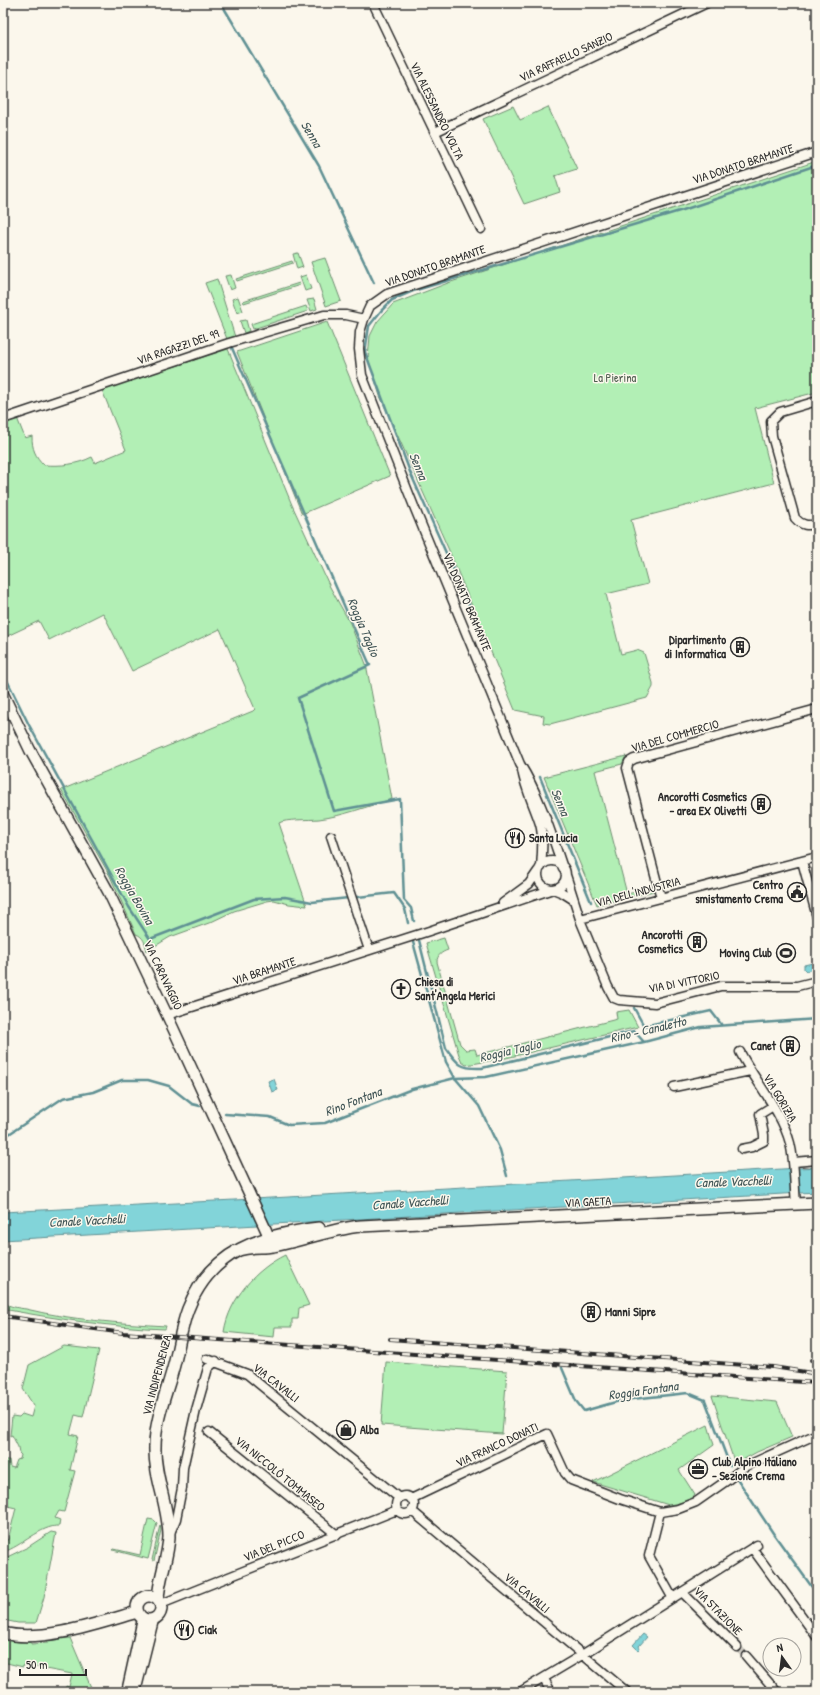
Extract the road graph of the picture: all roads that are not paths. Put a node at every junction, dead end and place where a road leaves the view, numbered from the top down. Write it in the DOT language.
graph roads {
  1 [pos="373,3"];
  2 [pos="707,3"];
  3 [pos="434,132"];
  4 [pos="817,152"];
  5 [pos="480,229"];
  6 [pos="364,319"];
  7 [pos="817,401"];
  8 [pos="3,419"];
  9 [pos="817,524"];
  10 [pos="3,694"];
  11 [pos="817,709"];
  12 [pos="520,764"];
  13 [pos="331,836"];
  14 [pos="817,857"];
  15 [pos="802,861"];
  16 [pos="540,869"];
  17 [pos="564,870"];
  18 [pos="553,889"];
  19 [pos="660,898"];
  20 [pos="574,900"];
  21 [pos="494,909"];
  22 [pos="817,917"];
  23 [pos="580,919"];
  24 [pos="369,950"];
  25 [pos="817,981"];
  26 [pos="168,1015"];
  27 [pos="740,1052"];
  28 [pos="750,1071"];
  29 [pos="674,1087"];
  30 [pos="773,1106"];
  31 [pos="742,1149"];
  32 [pos="817,1160"];
  33 [pos="794,1165"];
  34 [pos="817,1203"];
  35 [pos="796,1204"];
  36 [pos="361,1226"];
  37 [pos="268,1237"];
  38 [pos="207,1359"];
  39 [pos="216,1361"];
  40 [pos="209,1432"];
  41 [pos="817,1434"];
  42 [pos="399,1498"];
  43 [pos="411,1499"];
  44 [pos="397,1510"];
  45 [pos="412,1511"];
  46 [pos="660,1512"];
  47 [pos="168,1524"];
  48 [pos="337,1535"];
  49 [pos="168,1538"];
  50 [pos="682,1592"];
  51 [pos="145,1596"];
  52 [pos="672,1597"];
  53 [pos="159,1602"];
  54 [pos="144,1617"];
  55 [pos="3,1633"];
  56 [pos="817,1637"];
  57 [pos="737,1647"];
  58 [pos="582,1655"];
  59 [pos="746,1656"];
  60 [pos="544,1679"];
  61 [pos="127,1692"];
  62 [pos="135,1692"];
  63 [pos="520,1692"];
  64 [pos="551,1692"];
  65 [pos="627,1692"];
  66 [pos="777,1692"];
  1 -- 3 [label="street, VIA ALESSANDRO VOLTA"];
  2 -- 3 [label="street, VIA RAFFAELLO SANZIO"];
  3 -- 5 [label="street, VIA ALESSANDRO VOLTA"];
  4 -- 6 [label="street, VIA DONATO BRAMANTE"];
  6 -- 8 [label="street, VIA RAGAZZI DEL 99"];
  6 -- 12 [label="street, VIA DONATO BRAMANTE"];
  7 -- 9 [label="street"];
  10 -- 26 [label="street, VIA CARAVAGGIO"];
  11 -- 19 [label="street, VIA DEL COMMERCIO"];
  12 -- 16 [label="street, VIA DONATO BRAMANTE"];
  12 -- 17 [label="street, VIA DONATO BRAMANTE"];
  13 -- 24 [label="street"];
  14 -- 15 [label="street, VIA DELL'INDUSTRIA"];
  15 -- 19 [label="street, VIA DELL'INDUSTRIA"];
  15 -- 22 [label="street"];
  16 -- 17 [label="street"];
  16 -- 18 [label="street"];
  16 -- 21 [label="street, VIA BRAMANTE"];
  17 -- 18 [label="street"];
  17 -- 20 [label="street, VIA DI VITTORIO"];
  18 -- 20 [label="street"];
  18 -- 21 [label="street, VIA BRAMANTE"];
  19 -- 23 [label="street, VIA DELL'INDUSTRIA"];
  20 -- 23 [label="street, VIA DI VITTORIO"];
  21 -- 24 [label="street, VIA BRAMANTE"];
  23 -- 25 [label="street, VIA DI VITTORIO"];
  24 -- 26 [label="street, VIA BRAMANTE"];
  26 -- 37 [label="street, VIA CARAVAGGIO"];
  27 -- 28 [label="street, VIA GORIZIA"];
  28 -- 29 [label="street, VIA GORIZIA"];
  28 -- 30 [label="street, VIA GORIZIA"];
  30 -- 31 [label="street"];
  30 -- 33 [label="street, VIA GORIZIA"];
  32 -- 33 [label="street"];
  33 -- 35 [label="street, VIA GORIZIA"];
  34 -- 35 [label="main road, VIA GAETA"];
  35 -- 36 [label="main road, VIA GAETA"];
  36 -- 37 [label="main road, VIA GAETA"];
  36 -- 37 [label="main road, VIA GAETA"];
  37 -- 47 [label="main road, VIA INDIPENDENZA"];
  38 -- 39 [label="street, VIA CAVALLI"];
  39 -- 42 [label="street, VIA CAVALLI"];
  39 -- 49 [label="street, VIA INDIPENDENZA"];
  40 -- 48 [label="street, VIA NICCOLÒ TOMMASEO"];
  41 -- 46 [label="street, VIA FRANCO DONATI"];
  42 -- 43 [label="street"];
  42 -- 44 [label="street"];
  43 -- 45 [label="street"];
  43 -- 46 [label="street, VIA FRANCO DONATI"];
  44 -- 45 [label="street"];
  44 -- 48 [label="street, VIA DEL PICCO"];
  45 -- 58 [label="street, VIA CAVALLI"];
  46 -- 52 [label="street"];
  47 -- 49 [label="main road, VIA INDIPENDENZA"];
  47 -- 51 [label="main road, VIA INDIPENDENZA"];
  48 -- 53 [label="street, VIA DEL PICCO"];
  49 -- 53 [label="main road, VIA INDIPENDENZA"];
  50 -- 52 [label="street"];
  50 -- 56 [label="street"];
  50 -- 57 [label="street, VIA STAZIONE"];
  51 -- 53 [label="main road"];
  51 -- 54 [label="main road"];
  52 -- 58 [label="street"];
  53 -- 54 [label="main road"];
  54 -- 55 [label="main road"];
  54 -- 61 [label="street"];
  54 -- 62 [label="street"];
  58 -- 60 [label="street"];
  58 -- 65 [label="street, VIA CAVALLI"];
  59 -- 66 [label="street"];
  60 -- 63 [label="street"];
  60 -- 64 [label="street"];
}
